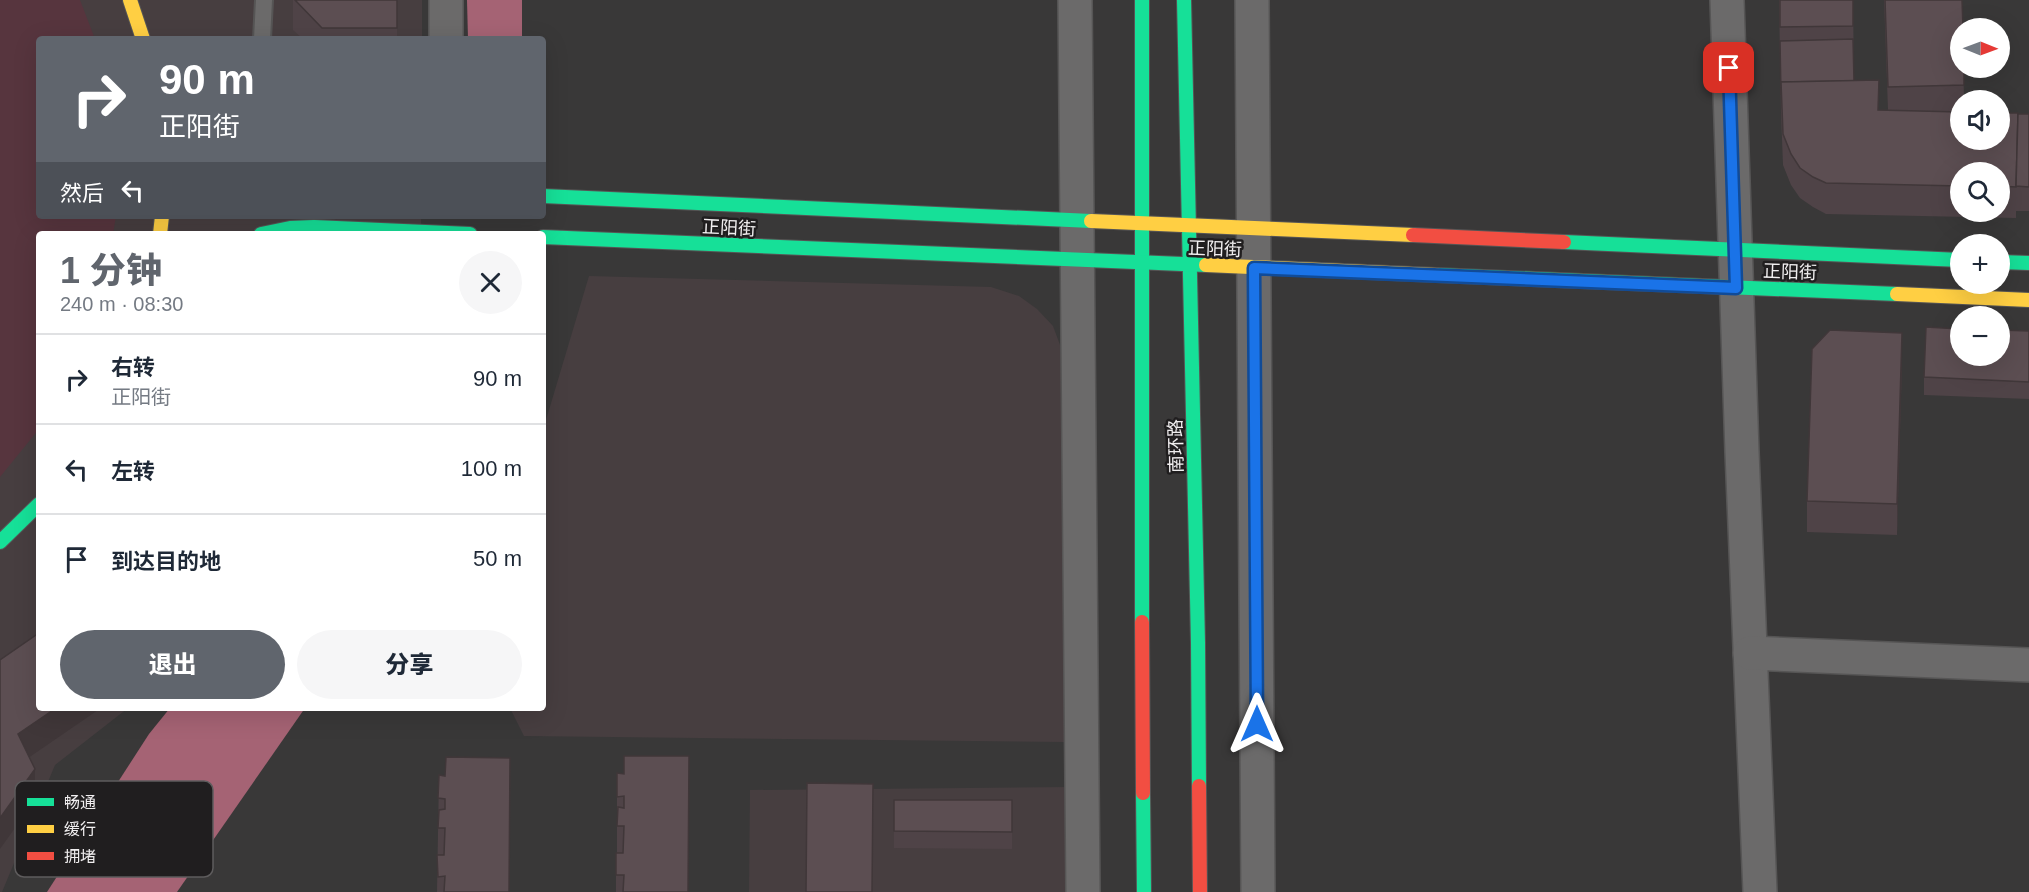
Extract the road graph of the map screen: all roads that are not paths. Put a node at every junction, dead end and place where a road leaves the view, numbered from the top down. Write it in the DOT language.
graph roads {
  1 [pos="130,0"];
  2 [pos="264,0"];
  3 [pos="446,0"];
  4 [pos="1075,0"];
  5 [pos="1142,0"];
  6 [pos="1184,0"];
  7 [pos="1252,0"];
  8 [pos="1727,0"];
  9 [pos="142,36"];
  10 [pos="262,36"];
  11 [pos="446,36"];
  12 [pos="546,196"];
  13 [pos="1077,220"];
  14 [pos="1142,223"];
  15 [pos="1189,225"];
  16 [pos="1254,227"];
  17 [pos="276,231"];
  18 [pos="403,231"];
  19 [pos="546,237"];
  20 [pos="1735,250"];
  21 [pos="1950,260"];
  22 [pos="1077,261"];
  23 [pos="2010,262"];
  24 [pos="2029,263"];
  25 [pos="1142,264"];
  26 [pos="1190,266"];
  27 [pos="1254,268"];
  28 [pos="1736,288"];
  29 [pos="2029,300"];
  30 [pos="36,507"];
  31 [pos="0,542"];
  32 [pos="1750,654"];
  33 [pos="2029,665"];
  34 [pos="1083,892"];
  35 [pos="1144,892"];
  36 [pos="1200,892"];
  37 [pos="1258,892"];
  38 [pos="1760,892"];
  1 -- 9 [label="main road"];
  2 -- 10 [label="lane"];
  3 -- 11 [label="street"];
  4 -- 13 [label="street"];
  5 -- 14 [label="main road, 南环路"];
  6 -- 15 [label="main road, 南环路"];
  7 -- 16 [label="street"];
  8 -- 20 [label="street"];
  12 -- 13 [label="main road, 正阳街"];
  13 -- 14 [label="main road, 正阳街"];
  13 -- 22 [label="street"];
  14 -- 15 [label="main road, 正阳街"];
  14 -- 25 [label="main road, 南环路"];
  15 -- 16 [label="main road, 正阳街"];
  15 -- 26 [label="main road, 南环路"];
  16 -- 20 [label="main road, 正阳街"];
  16 -- 27 [label="street"];
  17 -- 18 [label="main road"];
  19 -- 22 [label="main road, 正阳街"];
  20 -- 21 [label="main road, 正阳街"];
  20 -- 28 [label="street"];
  22 -- 25 [label="main road, 正阳街"];
  22 -- 34 [label="street"];
  23 -- 24 [label="main road"];
  25 -- 26 [label="main road, 正阳街"];
  25 -- 35 [label="main road, 南环路"];
  26 -- 27 [label="main road, 正阳街"];
  26 -- 36 [label="main road, 南环路"];
  27 -- 28 [label="main road, 正阳街"];
  27 -- 37 [label="street"];
  28 -- 29 [label="main road, 正阳街"];
  28 -- 32 [label="street"];
  30 -- 31 [label="main road"];
  32 -- 33 [label="street"];
  32 -- 38 [label="street"];
}
